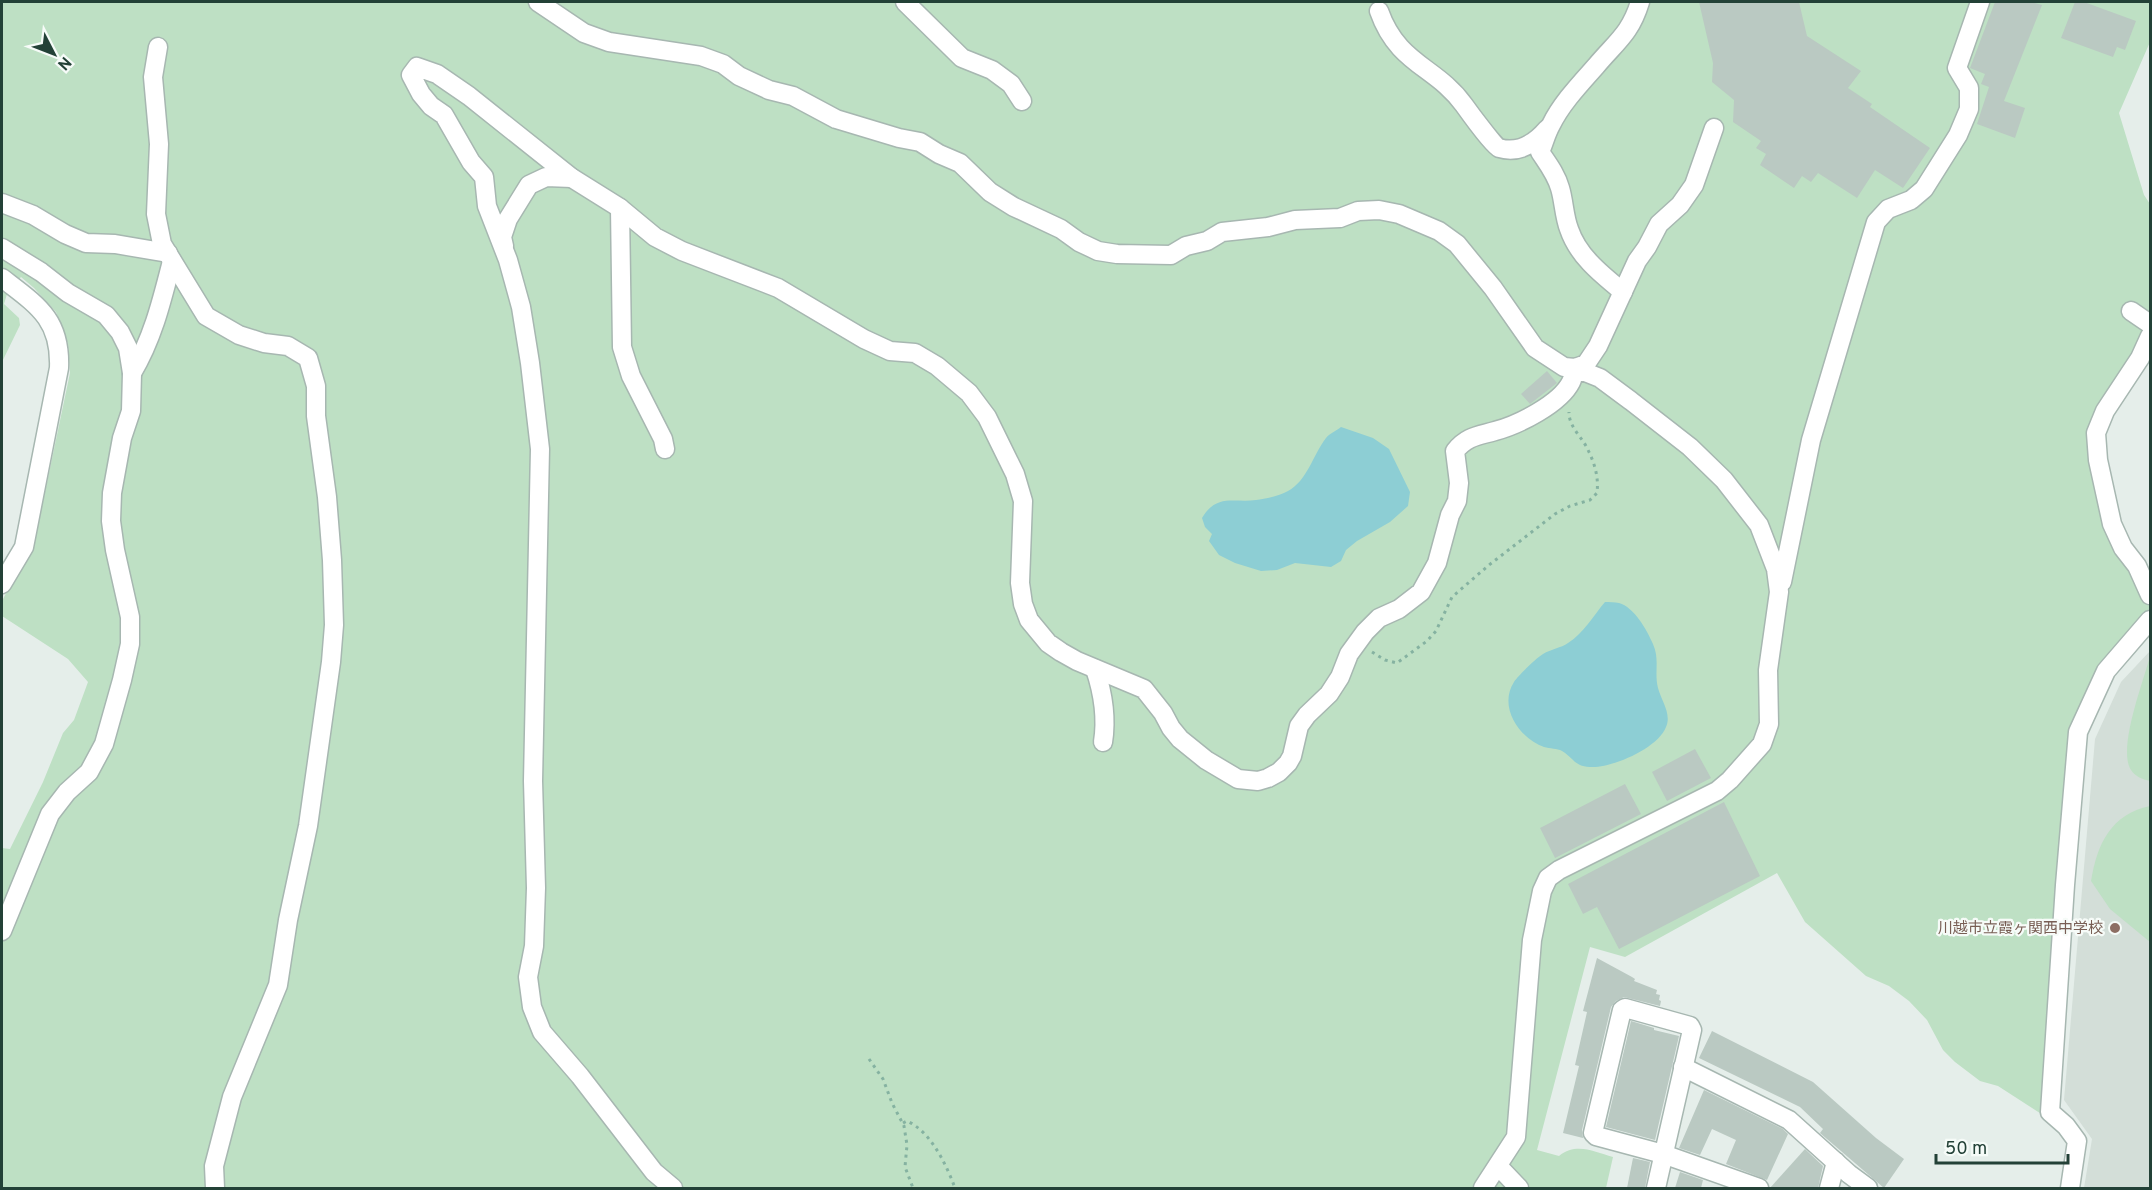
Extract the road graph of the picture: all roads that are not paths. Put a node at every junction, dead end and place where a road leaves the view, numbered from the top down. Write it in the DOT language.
graph roads {
  1 [pos="538,2"];
  2 [pos="905,2"];
  3 [pos="1640,2"];
  4 [pos="1980,2"];
  5 [pos="1379,11"];
  6 [pos="158,47"];
  7 [pos="1022,101"];
  8 [pos="1551,125"];
  9 [pos="1714,128"];
  10 [pos="573,178"];
  11 [pos="2,203"];
  12 [pos="620,208"];
  13 [pos="2,248"];
  14 [pos="170,257"];
  15 [pos="508,260"];
  16 [pos="2,278"];
  17 [pos="1623,292"];
  18 [pos="2131,311"];
  19 [pos="2151,324"];
  20 [pos="2151,336"];
  21 [pos="132,373"];
  22 [pos="1573,376"];
  23 [pos="665,449"];
  24 [pos="2,584"];
  25 [pos="1779,592"];
  26 [pos="2151,595"];
  27 [pos="2151,620"];
  28 [pos="1095,669"];
  29 [pos="1103,741"];
  30 [pos="2,931"];
  31 [pos="1683,1067"];
  32 [pos="1663,1154"];
  33 [pos="1836,1162"];
  34 [pos="1498,1166"];
  35 [pos="215,1188"];
  36 [pos="673,1188"];
  37 [pos="1483,1188"];
  38 [pos="1519,1188"];
  39 [pos="1656,1188"];
  40 [pos="1759,1188"];
  41 [pos="1829,1188"];
  42 [pos="1868,1188"];
  43 [pos="2070,1188"];
  1 -- 22 [label="street"];
  2 -- 7 [label="street"];
  3 -- 8 [label="street"];
  4 -- 25 [label="street"];
  5 -- 8 [label="street"];
  6 -- 14 [label="street"];
  8 -- 17 [label="street"];
  9 -- 17 [label="street"];
  10 -- 12 [label="street"];
  10 -- 15 [label="street"];
  10 -- 15 [label="street"];
  11 -- 14 [label="street"];
  12 -- 23 [label="street"];
  12 -- 28 [label="street"];
  13 -- 21 [label="street"];
  14 -- 21 [label="street"];
  14 -- 35 [label="street"];
  15 -- 36 [label="street"];
  16 -- 24 [label="street"];
  17 -- 22 [label="street"];
  18 -- 19 [label="street"];
  20 -- 26 [label="street"];
  21 -- 30 [label="street"];
  22 -- 25 [label="street"];
  22 -- 28 [label="street"];
  25 -- 34 [label="street"];
  27 -- 43 [label="street"];
  28 -- 29 [label="street"];
  31 -- 32 [label="street"];
  31 -- 32 [label="street"];
  31 -- 33 [label="street"];
  32 -- 39 [label="street"];
  32 -- 40 [label="street"];
  33 -- 41 [label="street"];
  33 -- 42 [label="street"];
  34 -- 37 [label="street"];
  34 -- 38 [label="street"];
}
